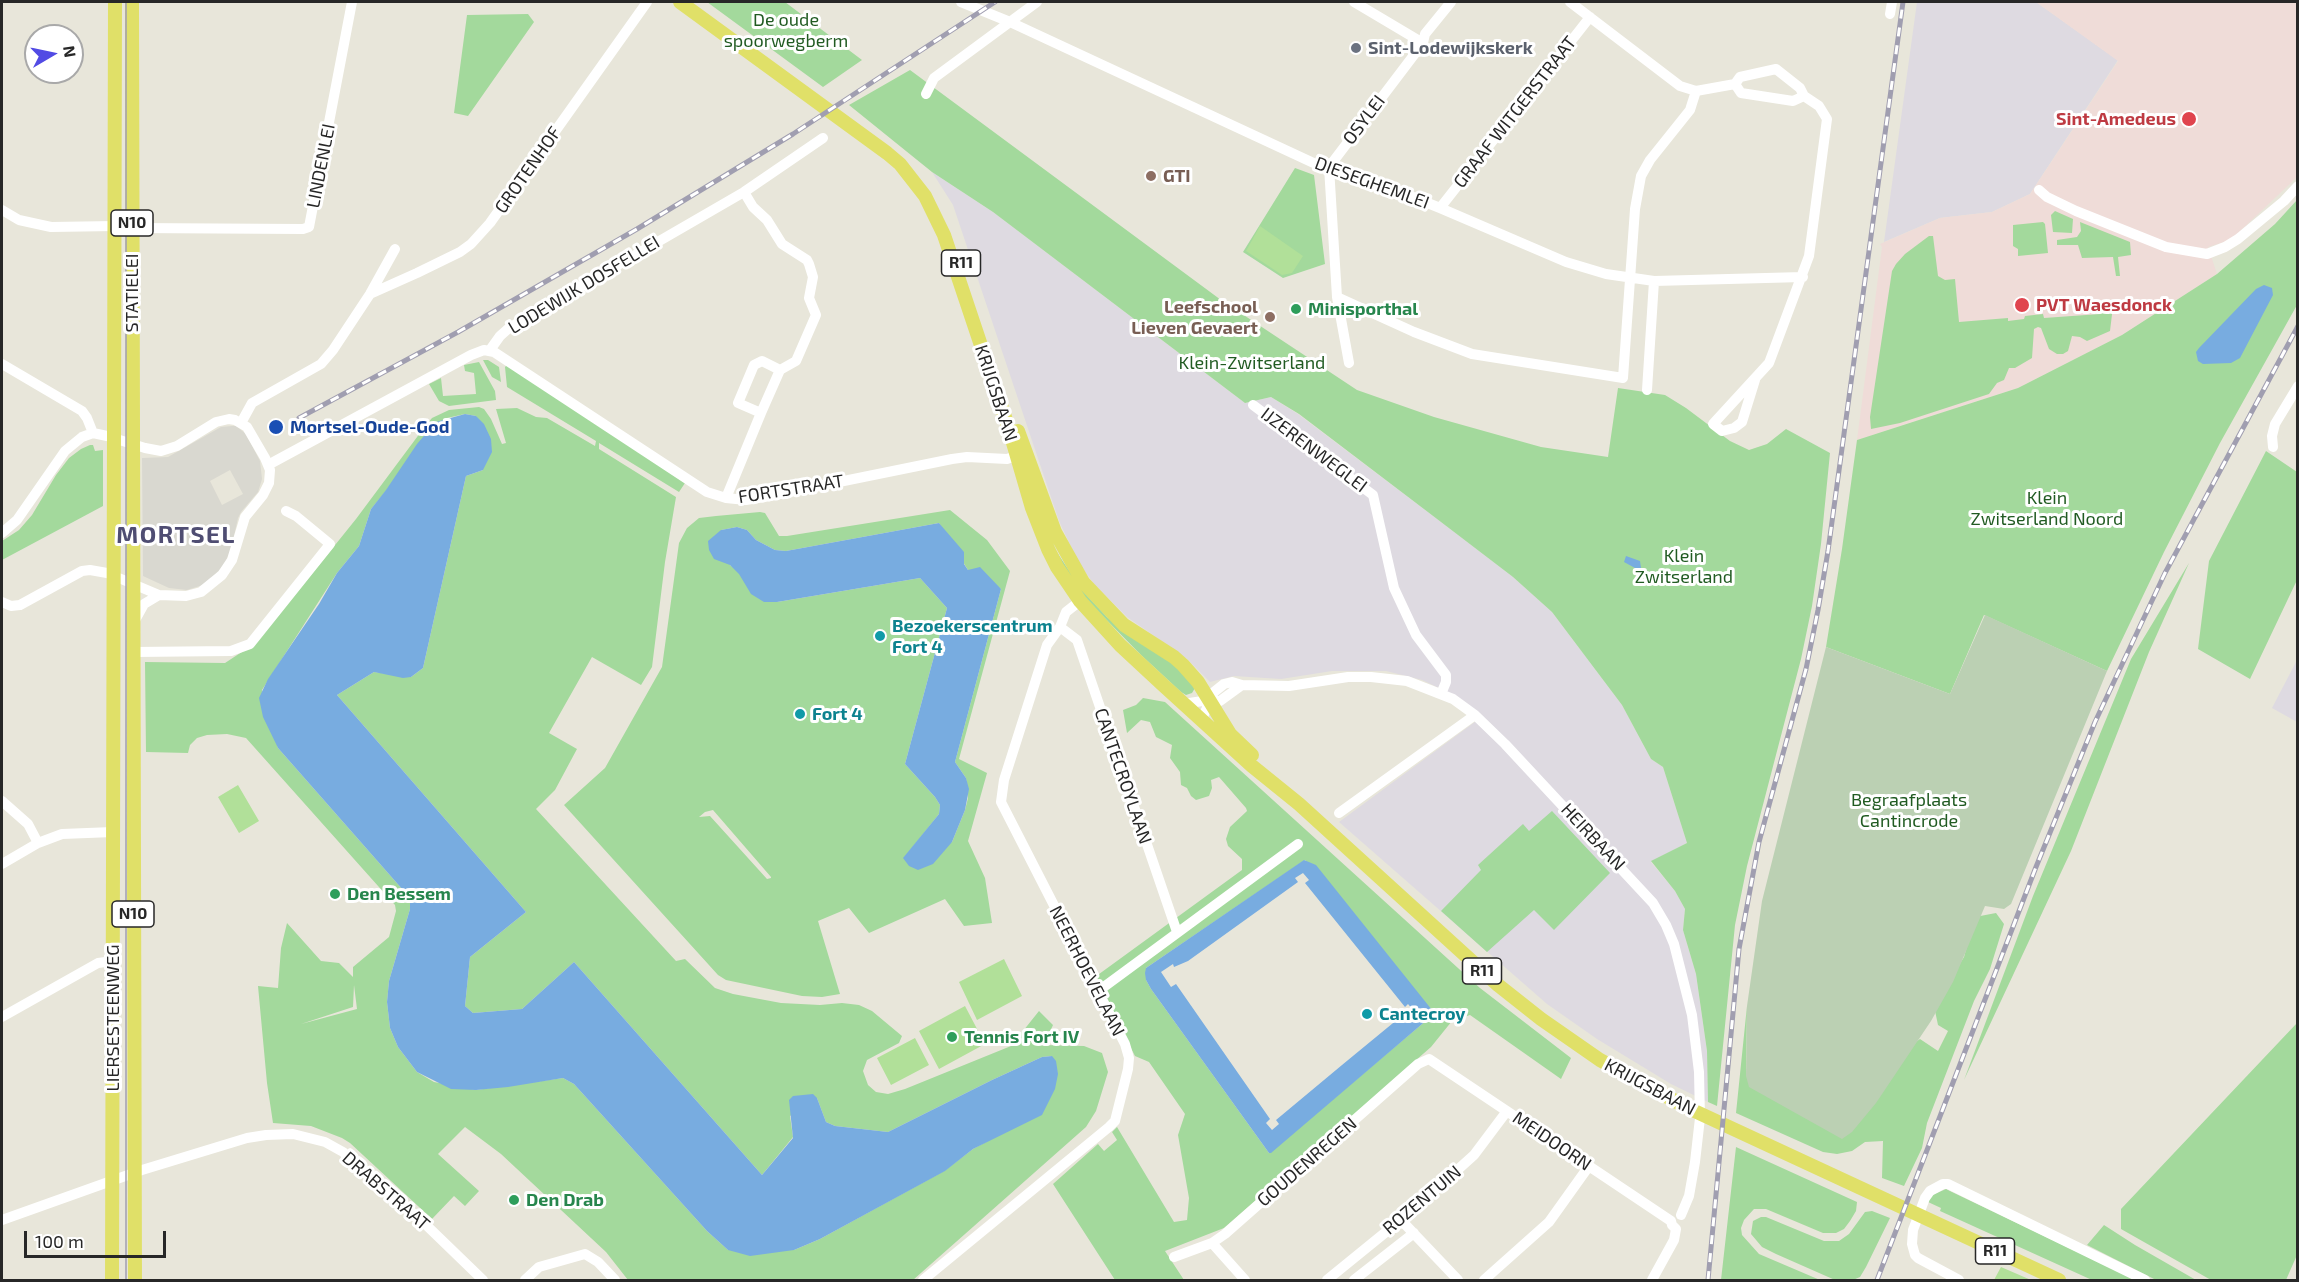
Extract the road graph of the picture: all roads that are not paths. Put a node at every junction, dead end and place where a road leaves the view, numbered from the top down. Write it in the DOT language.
graph roads {
  1 [pos="115,2"];
  2 [pos="132,2"];
  3 [pos="352,2"];
  4 [pos="647,2"];
  5 [pos="680,2"];
  6 [pos="693,2"];
  7 [pos="962,2"];
  8 [pos="1037,2"];
  9 [pos="1354,2"];
  10 [pos="1451,2"];
  11 [pos="1570,2"];
  12 [pos="1892,2"];
  13 [pos="1890,14"];
  14 [pos="1590,17"];
  15 [pos="1010,22"];
  16 [pos="1423,43"];
  17 [pos="1735,84"];
  18 [pos="1696,92"];
  19 [pos="926,94"];
  20 [pos="1804,96"];
  21 [pos="821,101"];
  22 [pos="823,138"];
  23 [pos="1329,167"];
  24 [pos="2298,186"];
  25 [pos="2039,190"];
  26 [pos="744,192"];
  27 [pos="1440,208"];
  28 [pos="2,210"];
  29 [pos="115,226"];
  30 [pos="132,228"];
  31 [pos="395,249"];
  32 [pos="1803,277"];
  33 [pos="1630,279"];
  34 [pos="1654,281"];
  35 [pos="370,294"];
  36 [pos="1337,297"];
  37 [pos="490,350"];
  38 [pos="1349,363"];
  39 [pos="2,364"];
  40 [pos="780,370"];
  41 [pos="1755,380"];
  42 [pos="2298,386"];
  43 [pos="1647,390"];
  44 [pos="1253,405"];
  45 [pos="761,413"];
  46 [pos="241,423"];
  47 [pos="93,433"];
  48 [pos="114,438"];
  49 [pos="133,444"];
  50 [pos="2273,447"];
  51 [pos="1021,454"];
  52 [pos="268,465"];
  53 [pos="726,498"];
  54 [pos="286,512"];
  55 [pos="2,533"];
  56 [pos="113,575"];
  57 [pos="134,585"];
  58 [pos="159,595"];
  59 [pos="1080,601"];
  60 [pos="3,605"];
  61 [pos="134,622"];
  62 [pos="1060,627"];
  63 [pos="134,652"];
  64 [pos="1442,694"];
  65 [pos="1209,700"];
  66 [pos="1183,704"];
  67 [pos="1475,715"];
  68 [pos="1202,721"];
  69 [pos="2,801"];
  70 [pos="1299,804"];
  71 [pos="1339,813"];
  72 [pos="113,832"];
  73 [pos="38,843"];
  74 [pos="1298,844"];
  75 [pos="2,864"];
  76 [pos="1177,932"];
  77 [pos="113,961"];
  78 [pos="1097,992"];
  79 [pos="2,1017"];
  80 [pos="1434,1061"];
  81 [pos="1507,1111"];
  82 [pos="1589,1166"];
  83 [pos="135,1173"];
  84 [pos="112,1180"];
  85 [pos="1400,1219"];
  86 [pos="2,1220"];
  87 [pos="1676,1222"];
  88 [pos="1414,1233"];
  89 [pos="1212,1243"];
  90 [pos="1174,1257"];
  91 [pos="112,1281"];
  92 [pos="135,1281"];
  93 [pos="483,1281"];
  94 [pos="525,1281"];
  95 [pos="615,1281"];
  96 [pos="923,1281"];
  97 [pos="1245,1281"];
  98 [pos="1327,1281"];
  99 [pos="1354,1281"];
  100 [pos="1458,1281"];
  101 [pos="1484,1281"];
  102 [pos="1652,1281"];
  103 [pos="1959,1281"];
  104 [pos="2059,1281"];
  105 [pos="2145,1281"];
  1 -- 29 [label="main road, STATIELEI / N10"];
  2 -- 30 [label="main road, STATIELEI / N10"];
  3 -- 30 [label="street, LINDENLEI"];
  4 -- 35 [label="street, GROTENHOF"];
  5 -- 21 [label="main road, KRIJGSBAAN / R11"];
  6 -- 21 [label="main road, KRIJGSBAAN / R11"];
  7 -- 15 [label="street, DIESEGHEMLEI"];
  8 -- 15 [label="street"];
  9 -- 16 [label="street"];
  10 -- 16 [label="street, OSYLEI"];
  11 -- 14 [label="street"];
  12 -- 13 [label="street"];
  14 -- 18 [label="street"];
  14 -- 27 [label="street, GRAAF WITGERSTRAAT"];
  15 -- 19 [label="street"];
  15 -- 23 [label="street, DIESEGHEMLEI"];
  16 -- 23 [label="street, OSYLEI"];
  17 -- 18 [label="street"];
  17 -- 20 [label="street"];
  17 -- 20 [label="street"];
  18 -- 33 [label="street"];
  20 -- 32 [label="street"];
  21 -- 51 [label="main road, KRIJGSBAAN / R11"];
  22 -- 26 [label="street, LODEWIJK DOSFELLEI"];
  23 -- 27 [label="street, DIESEGHEMLEI"];
  23 -- 36 [label="street"];
  24 -- 25 [label="street"];
  26 -- 37 [label="street, LODEWIJK DOSFELLEI"];
  26 -- 40 [label="street"];
  27 -- 33 [label="street, DIESEGHEMLEI"];
  28 -- 29 [label="street"];
  29 -- 48 [label="main road, STATIELEI / N10"];
  30 -- 49 [label="main road, STATIELEI / N10"];
  31 -- 35 [label="street"];
  32 -- 34 [label="street, DIESEGHEMLEI"];
  32 -- 41 [label="street"];
  33 -- 34 [label="street, DIESEGHEMLEI"];
  33 -- 36 [label="street"];
  34 -- 43 [label="street"];
  35 -- 46 [label="street"];
  36 -- 38 [label="street"];
  37 -- 52 [label="street, LODEWIJK DOSFELLEI"];
  37 -- 53 [label="street, FORTSTRAAT"];
  39 -- 47 [label="street"];
  40 -- 45 [label="street"];
  40 -- 45 [label="street"];
  41 -- 41 [label="street"];
  42 -- 50 [label="street"];
  44 -- 64 [label="street, IJZERENWEGLEI"];
  45 -- 53 [label="street"];
  46 -- 49 [label="street"];
  46 -- 52 [label="street"];
  47 -- 48 [label="street"];
  47 -- 55 [label="street"];
  48 -- 49 [label="street"];
  48 -- 56 [label="main road, STATIELEI / N10"];
  49 -- 57 [label="main road, STATIELEI / N10"];
  51 -- 53 [label="street, FORTSTRAAT"];
  51 -- 59 [label="main road, KRIJGSBAAN / R11"];
  51 -- 65 [label="main road, KRIJGSBAAN / R11"];
  52 -- 58 [label="street"];
  54 -- 63 [label="street"];
  56 -- 57 [label="street"];
  56 -- 60 [label="street"];
  56 -- 72 [label="main road, LIERSESTEENWEG / N10"];
  57 -- 58 [label="street"];
  57 -- 61 [label="main road, LIERSESTEENWEG / N10"];
  58 -- 61 [label="street"];
  59 -- 62 [label="street, NEERHOEVELAAN"];
  59 -- 66 [label="main road, KRIJGSBAAN / R11"];
  61 -- 63 [label="main road, LIERSESTEENWEG / N10"];
  62 -- 76 [label="street, CANTECROYLAAN"];
  62 -- 78 [label="street, NEERHOEVELAAN"];
  63 -- 83 [label="main road, LIERSESTEENWEG / N10"];
  64 -- 65 [label="street, HEIRBAAN"];
  64 -- 67 [label="street, HEIRBAAN"];
  65 -- 66 [label="street, HEIRBAAN"];
  65 -- 68 [label="street"];
  65 -- 70 [label="main road, KRIJGSBAAN / R11"];
  66 -- 68 [label="main road, KRIJGSBAAN / R11"];
  67 -- 71 [label="street"];
  67 -- 87 [label="street, HEIRBAAN"];
  68 -- 70 [label="main road, KRIJGSBAAN / R11"];
  69 -- 73 [label="street"];
  70 -- 104 [label="main road, KRIJGSBAAN / R11"];
  72 -- 73 [label="street"];
  72 -- 77 [label="main road, LIERSESTEENWEG / N10"];
  73 -- 75 [label="street"];
  74 -- 76 [label="street"];
  76 -- 78 [label="street"];
  77 -- 79 [label="street"];
  77 -- 84 [label="main road, LIERSESTEENWEG / N10"];
  78 -- 96 [label="street, NEERHOEVELAAN"];
  80 -- 81 [label="street, MEIDOORN"];
  80 -- 89 [label="street, GOUDENREGEN"];
  81 -- 82 [label="street, MEIDOORN"];
  81 -- 85 [label="street, ROZENTUIN"];
  82 -- 87 [label="street, MEIDOORN"];
  82 -- 101 [label="street"];
  83 -- 84 [label="street, DRABSTRAAT"];
  83 -- 92 [label="main road, LIERSESTEENWEG / N10"];
  83 -- 93 [label="street, DRABSTRAAT"];
  84 -- 86 [label="street, DRABSTRAAT"];
  84 -- 91 [label="main road, LIERSESTEENWEG / N10"];
  85 -- 88 [label="street"];
  85 -- 98 [label="street, ROZENTUIN"];
  87 -- 102 [label="street"];
  88 -- 99 [label="street, ROZENTUIN"];
  88 -- 100 [label="street"];
  89 -- 90 [label="street, GOUDENREGEN"];
  89 -- 97 [label="street"];
  94 -- 95 [label="street"];
  103 -- 105 [label="street"];
}
